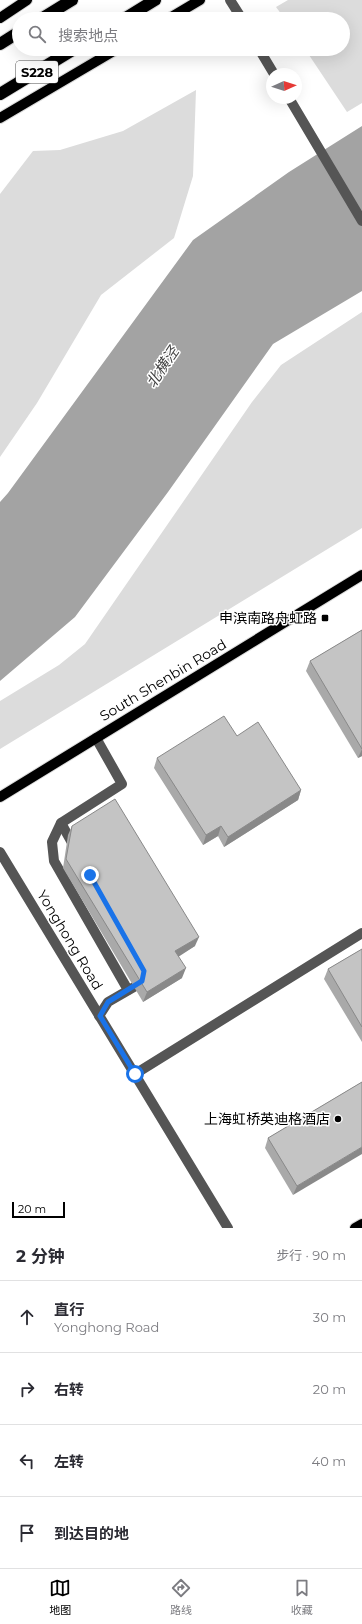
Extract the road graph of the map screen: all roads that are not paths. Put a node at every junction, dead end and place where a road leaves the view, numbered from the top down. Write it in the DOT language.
graph roads {
  1 [pos="27,0"];
  2 [pos="72,0"];
  3 [pos="155,0"];
  4 [pos="200,0"];
  5 [pos="230,0"];
  6 [pos="52,12"];
  7 [pos="135,12"];
  8 [pos="180,12"];
  9 [pos="238,12"];
  10 [pos="0,18"];
  11 [pos="12,36"];
  12 [pos="0,44"];
  13 [pos="62,56"];
  14 [pos="105,56"];
  15 [pos="263,56"];
  16 [pos="270,68"];
  17 [pos="0,94"];
  18 [pos="292,104"];
  19 [pos="0,118"];
  20 [pos="362,221"];
  21 [pos="362,575"];
  22 [pos="96,738"];
  23 [pos="0,797"];
  24 [pos="61,823"];
  25 [pos="0,852"];
  26 [pos="79,856"];
  27 [pos="362,933"];
  28 [pos="142,981"];
  29 [pos="128,990"];
  30 [pos="100,1016"];
  31 [pos="135,1074"];
  32 [pos="362,1224"];
  33 [pos="228,1228"];
  34 [pos="355,1228"];
  1 -- 10 [label="main road"];
  2 -- 6 [label="highway"];
  3 -- 7 [label="highway"];
  4 -- 8 [label="main road"];
  5 -- 9 [label="street"];
  11 -- 12 [label="highway"];
  13 -- 17 [label="highway, S228"];
  14 -- 19 [label="main road"];
  15 -- 16 [label="street"];
  18 -- 20 [label="street"];
  21 -- 22 [label="main road, South Shenbin Road"];
  22 -- 23 [label="main road, South Shenbin Road"];
  22 -- 24 [label="street"];
  24 -- 26 [label="street"];
  24 -- 29 [label="street"];
  25 -- 30 [label="street, Yonghong Road"];
  27 -- 31 [label="street"];
  28 -- 29 [label="street"];
  29 -- 30 [label="street"];
  30 -- 31 [label="street, Yonghong Road"];
  31 -- 33 [label="street, Yonghong Road"];
  32 -- 34 [label="main road"];
}
